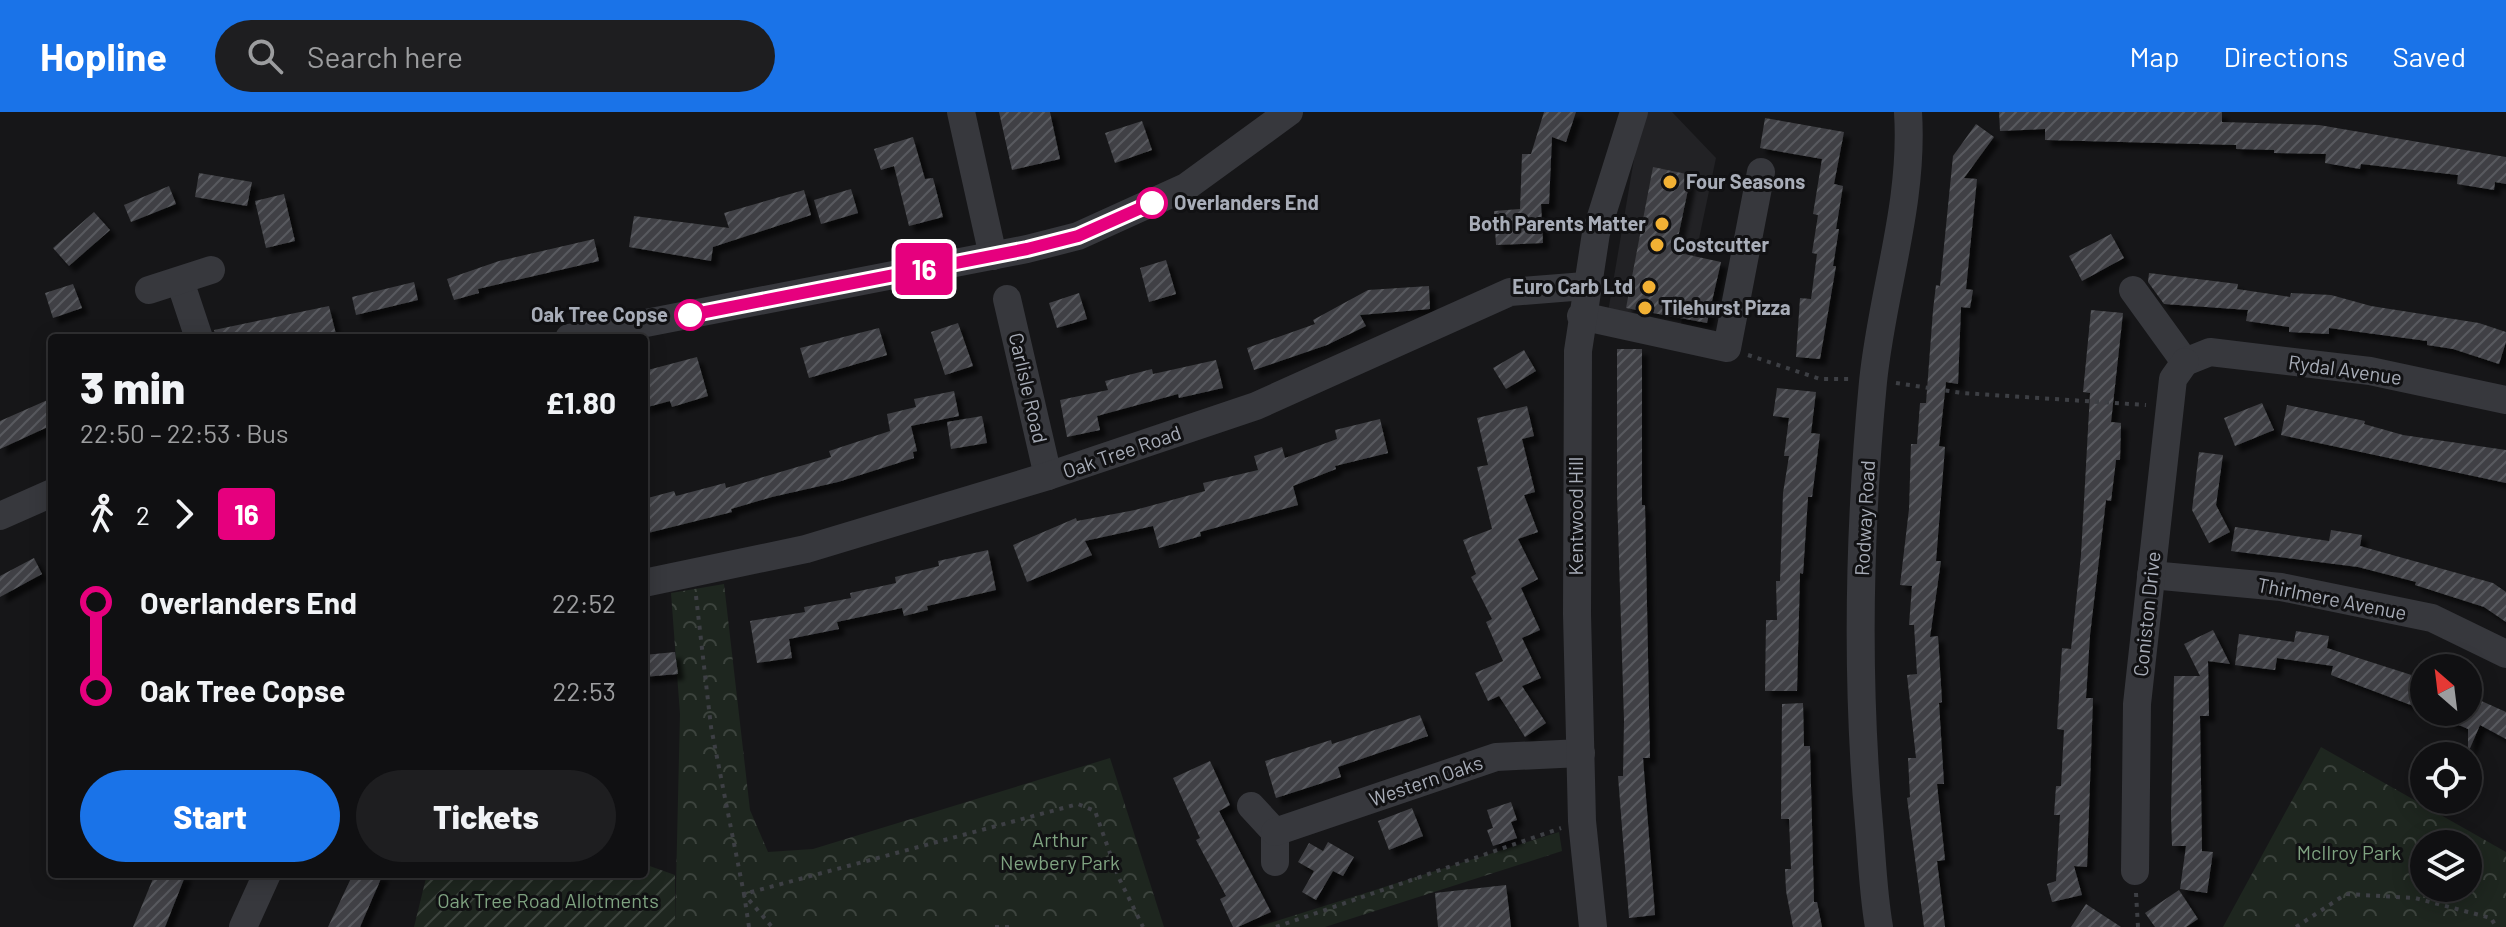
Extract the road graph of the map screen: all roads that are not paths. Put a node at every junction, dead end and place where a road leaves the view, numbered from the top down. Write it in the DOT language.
graph roads {
  1 [pos="961,112"];
  2 [pos="1289,112"];
  3 [pos="1634,112"];
  4 [pos="1908,112"];
  5 [pos="1761,172"];
  6 [pos="993,256"];
  7 [pos="211,270"];
  8 [pos="180,281"];
  9 [pos="1585,286"];
  10 [pos="149,290"];
  11 [pos="2133,290"];
  12 [pos="1007,299"];
  13 [pos="1581,316"];
  14 [pos="198,334"];
  15 [pos="590,334"];
  16 [pos="2185,362"];
  17 [pos="2506,400"];
  18 [pos="1048,476"];
  19 [pos="48,495"];
  20 [pos="0,516"];
  21 [pos="2151,575"];
  22 [pos="648,582"];
  23 [pos="2506,654"];
  24 [pos="1581,753"];
  25 [pos="1251,806"];
  26 [pos="1275,832"];
  27 [pos="1275,862"];
  28 [pos="2135,871"];
  29 [pos="265,878"];
  30 [pos="243,927"];
  31 [pos="1593,927"];
  32 [pos="1879,927"];
  1 -- 6 [label="street"];
  2 -- 6 [label="street"];
  3 -- 9 [label="street, Kentwood Hill"];
  4 -- 32 [label="street, Rodway Road"];
  5 -- 13 [label="street"];
  6 -- 15 [label="street"];
  7 -- 8 [label="street"];
  8 -- 10 [label="street"];
  8 -- 14 [label="street"];
  9 -- 13 [label="street, Kentwood Hill"];
  9 -- 18 [label="street, Oak Tree Road"];
  11 -- 16 [label="street"];
  12 -- 18 [label="street, Carlisle Road"];
  13 -- 24 [label="street, Kentwood Hill"];
  16 -- 17 [label="street, Rydal Avenue"];
  16 -- 21 [label="street, Coniston Drive"];
  18 -- 22 [label="street, Oak Tree Road"];
  19 -- 20 [label="street"];
  21 -- 23 [label="street, Thirlmere Avenue"];
  21 -- 28 [label="street, Coniston Drive"];
  24 -- 26 [label="street, Western Oaks"];
  24 -- 31 [label="street, Kentwood Hill"];
  25 -- 26 [label="street"];
  26 -- 27 [label="street"];
  29 -- 30 [label="street"];
}
